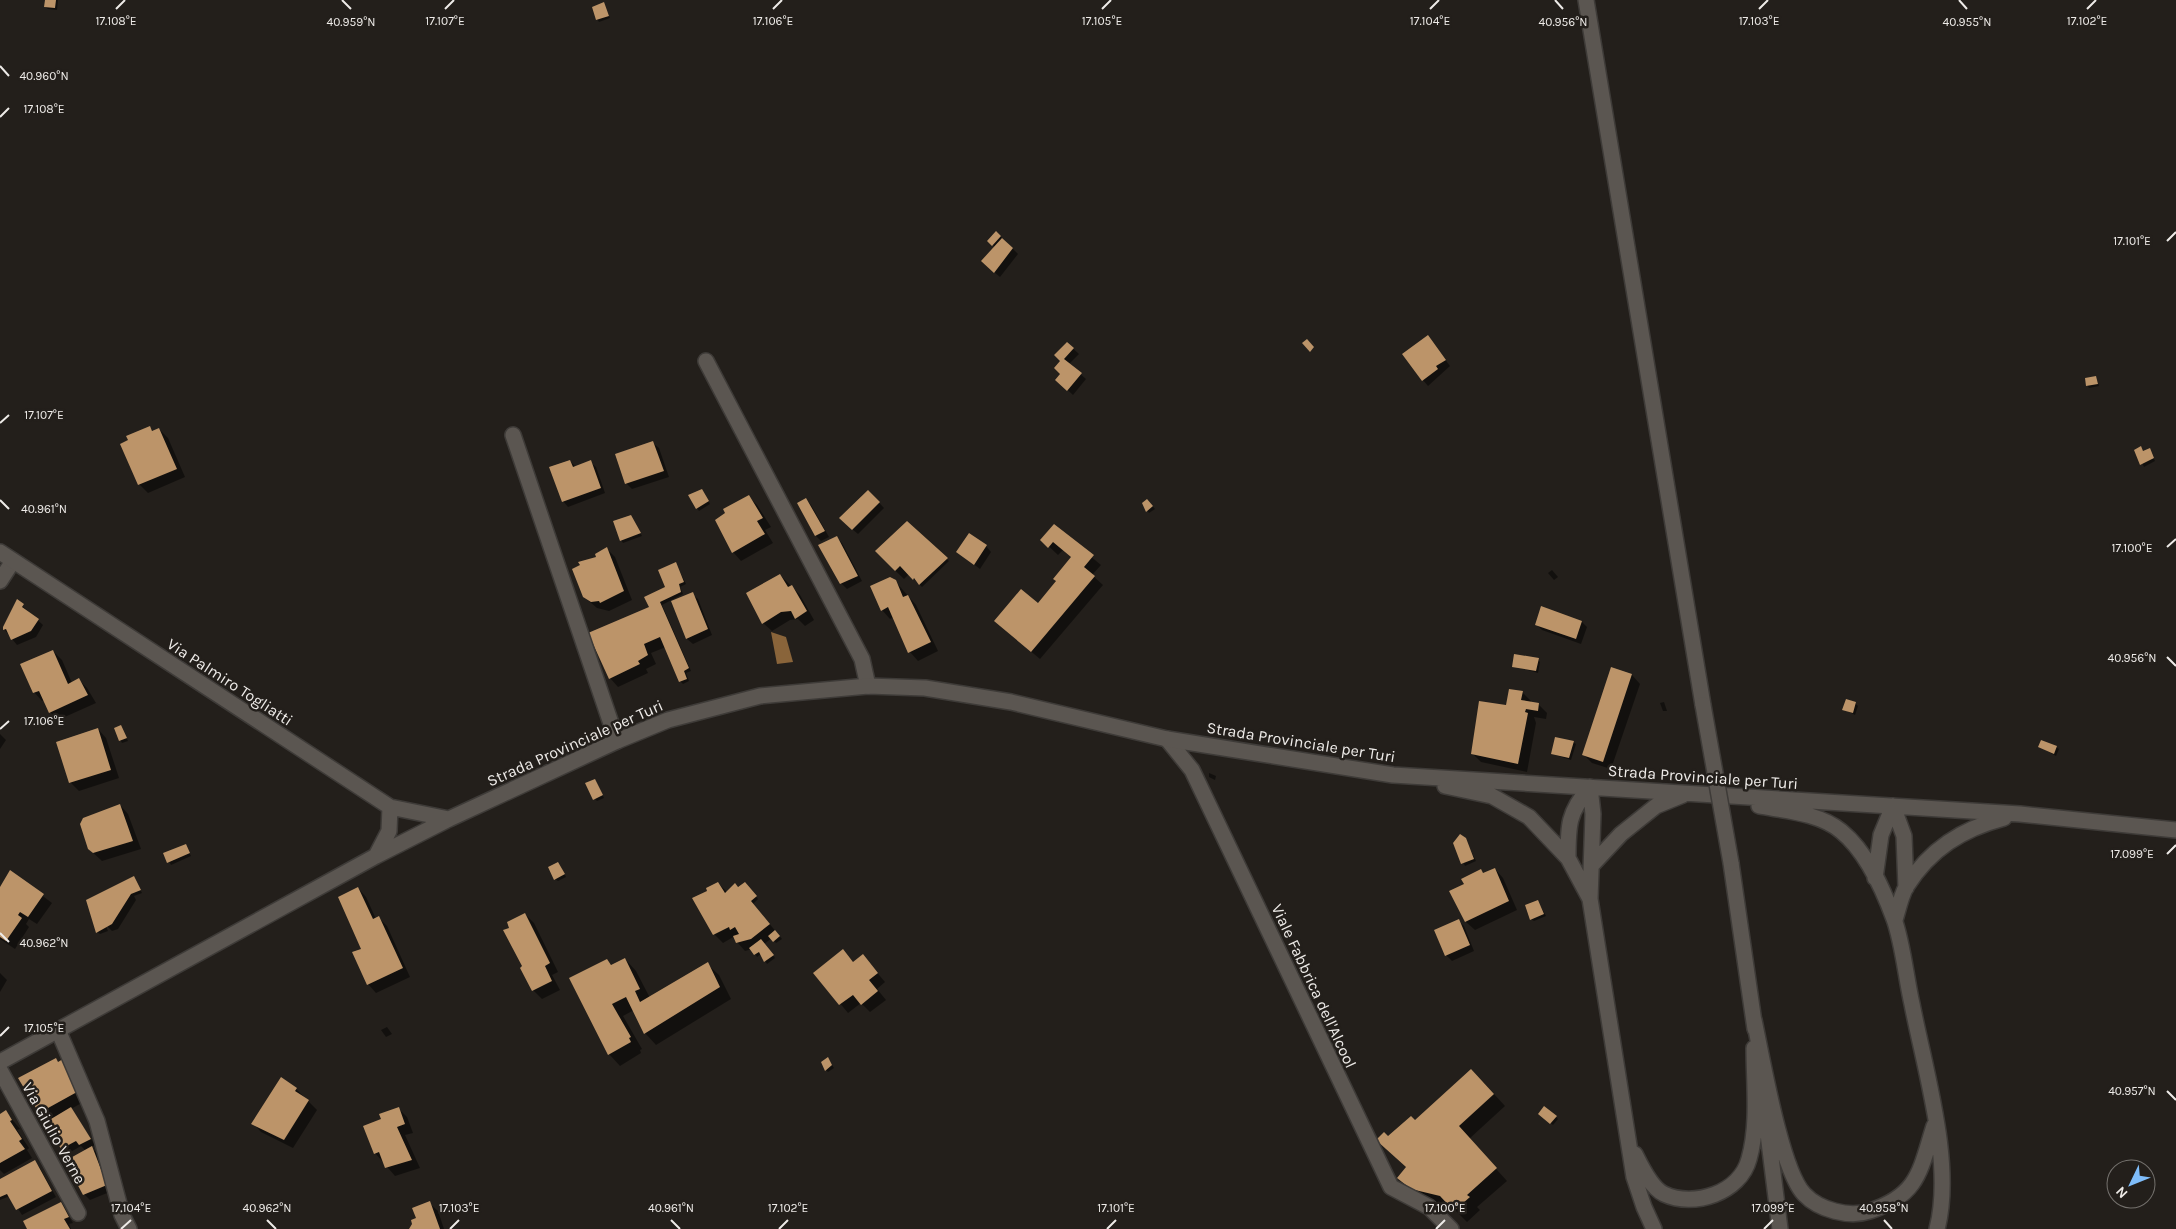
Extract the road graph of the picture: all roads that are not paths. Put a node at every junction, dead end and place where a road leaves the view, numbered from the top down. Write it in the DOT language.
graph roads {
  1 [pos="1586,0"];
  2 [pos="706,361"];
  3 [pos="513,436"];
  4 [pos="0,552"];
  5 [pos="13,561"];
  6 [pos="0,581"];
  7 [pos="868,686"];
  8 [pos="1167,739"];
  9 [pos="617,741"];
  10 [pos="1393,775"];
  11 [pos="1590,787"];
  12 [pos="1687,793"];
  13 [pos="1708,795"];
  14 [pos="1894,806"];
  15 [pos="390,807"];
  16 [pos="2020,814"];
  17 [pos="449,819"];
  18 [pos="2176,830"];
  19 [pos="376,856"];
  20 [pos="1568,858"];
  21 [pos="1592,865"];
  22 [pos="1876,878"];
  23 [pos="1906,888"];
  24 [pos="1590,899"];
  25 [pos="1895,920"];
  26 [pos="1754,1020"];
  27 [pos="58,1030"];
  28 [pos="0,1062"];
  29 [pos="0,1070"];
  30 [pos="1935,1122"];
  31 [pos="1630,1144"];
  32 [pos="78,1213"];
  33 [pos="129,1229"];
  34 [pos="1451,1229"];
  35 [pos="1654,1229"];
  36 [pos="1780,1229"];
  37 [pos="1937,1229"];
  1 -- 26 [label="main road, bridge"];
  2 -- 7 [label="main road"];
  3 -- 9 [label="main road"];
  4 -- 5 [label="main road, Via Palmiro Togliatti"];
  5 -- 6 [label="main road"];
  5 -- 15 [label="main road, Via Palmiro Togliatti"];
  7 -- 8 [label="main road, Strada Provinciale per Turi"];
  7 -- 9 [label="main road, Strada Provinciale per Turi"];
  8 -- 10 [label="main road, Strada Provinciale per Turi"];
  8 -- 34 [label="main road, Viale Fabbrica dell'Alcool"];
  9 -- 17 [label="main road, Strada Provinciale per Turi"];
  10 -- 11 [label="main road, Strada Provinciale per Turi"];
  10 -- 20 [label="main road"];
  11 -- 12 [label="main road, Strada Provinciale per Turi"];
  11 -- 20 [label="main road"];
  11 -- 21 [label="main road"];
  12 -- 13 [label="main road, Strada Provinciale per Turi"];
  12 -- 21 [label="main road"];
  13 -- 14 [label="main road, Strada Provinciale per Turi"];
  13 -- 22 [label="main road"];
  14 -- 16 [label="main road, Strada Provinciale per Turi"];
  14 -- 22 [label="main road"];
  14 -- 23 [label="main road"];
  15 -- 17 [label="main road, Via Palmiro Togliatti"];
  15 -- 19 [label="main road"];
  16 -- 18 [label="main road, Strada Provinciale per Turi"];
  16 -- 23 [label="main road"];
  17 -- 19 [label="main road, Strada Provinciale per Turi"];
  19 -- 27 [label="main road, Strada Provinciale per Turi"];
  20 -- 24 [label="main road"];
  21 -- 24 [label="main road"];
  22 -- 25 [label="main road"];
  23 -- 25 [label="main road"];
  24 -- 31 [label="main road"];
  25 -- 30 [label="main road"];
  26 -- 30 [label="main road"];
  26 -- 31 [label="main road"];
  26 -- 36 [label="main road"];
  27 -- 28 [label="main road, Strada Provinciale per Turi"];
  27 -- 33 [label="main road"];
  29 -- 32 [label="main road, Via Giulio Verne"];
  30 -- 37 [label="main road"];
  31 -- 35 [label="main road"];
}
